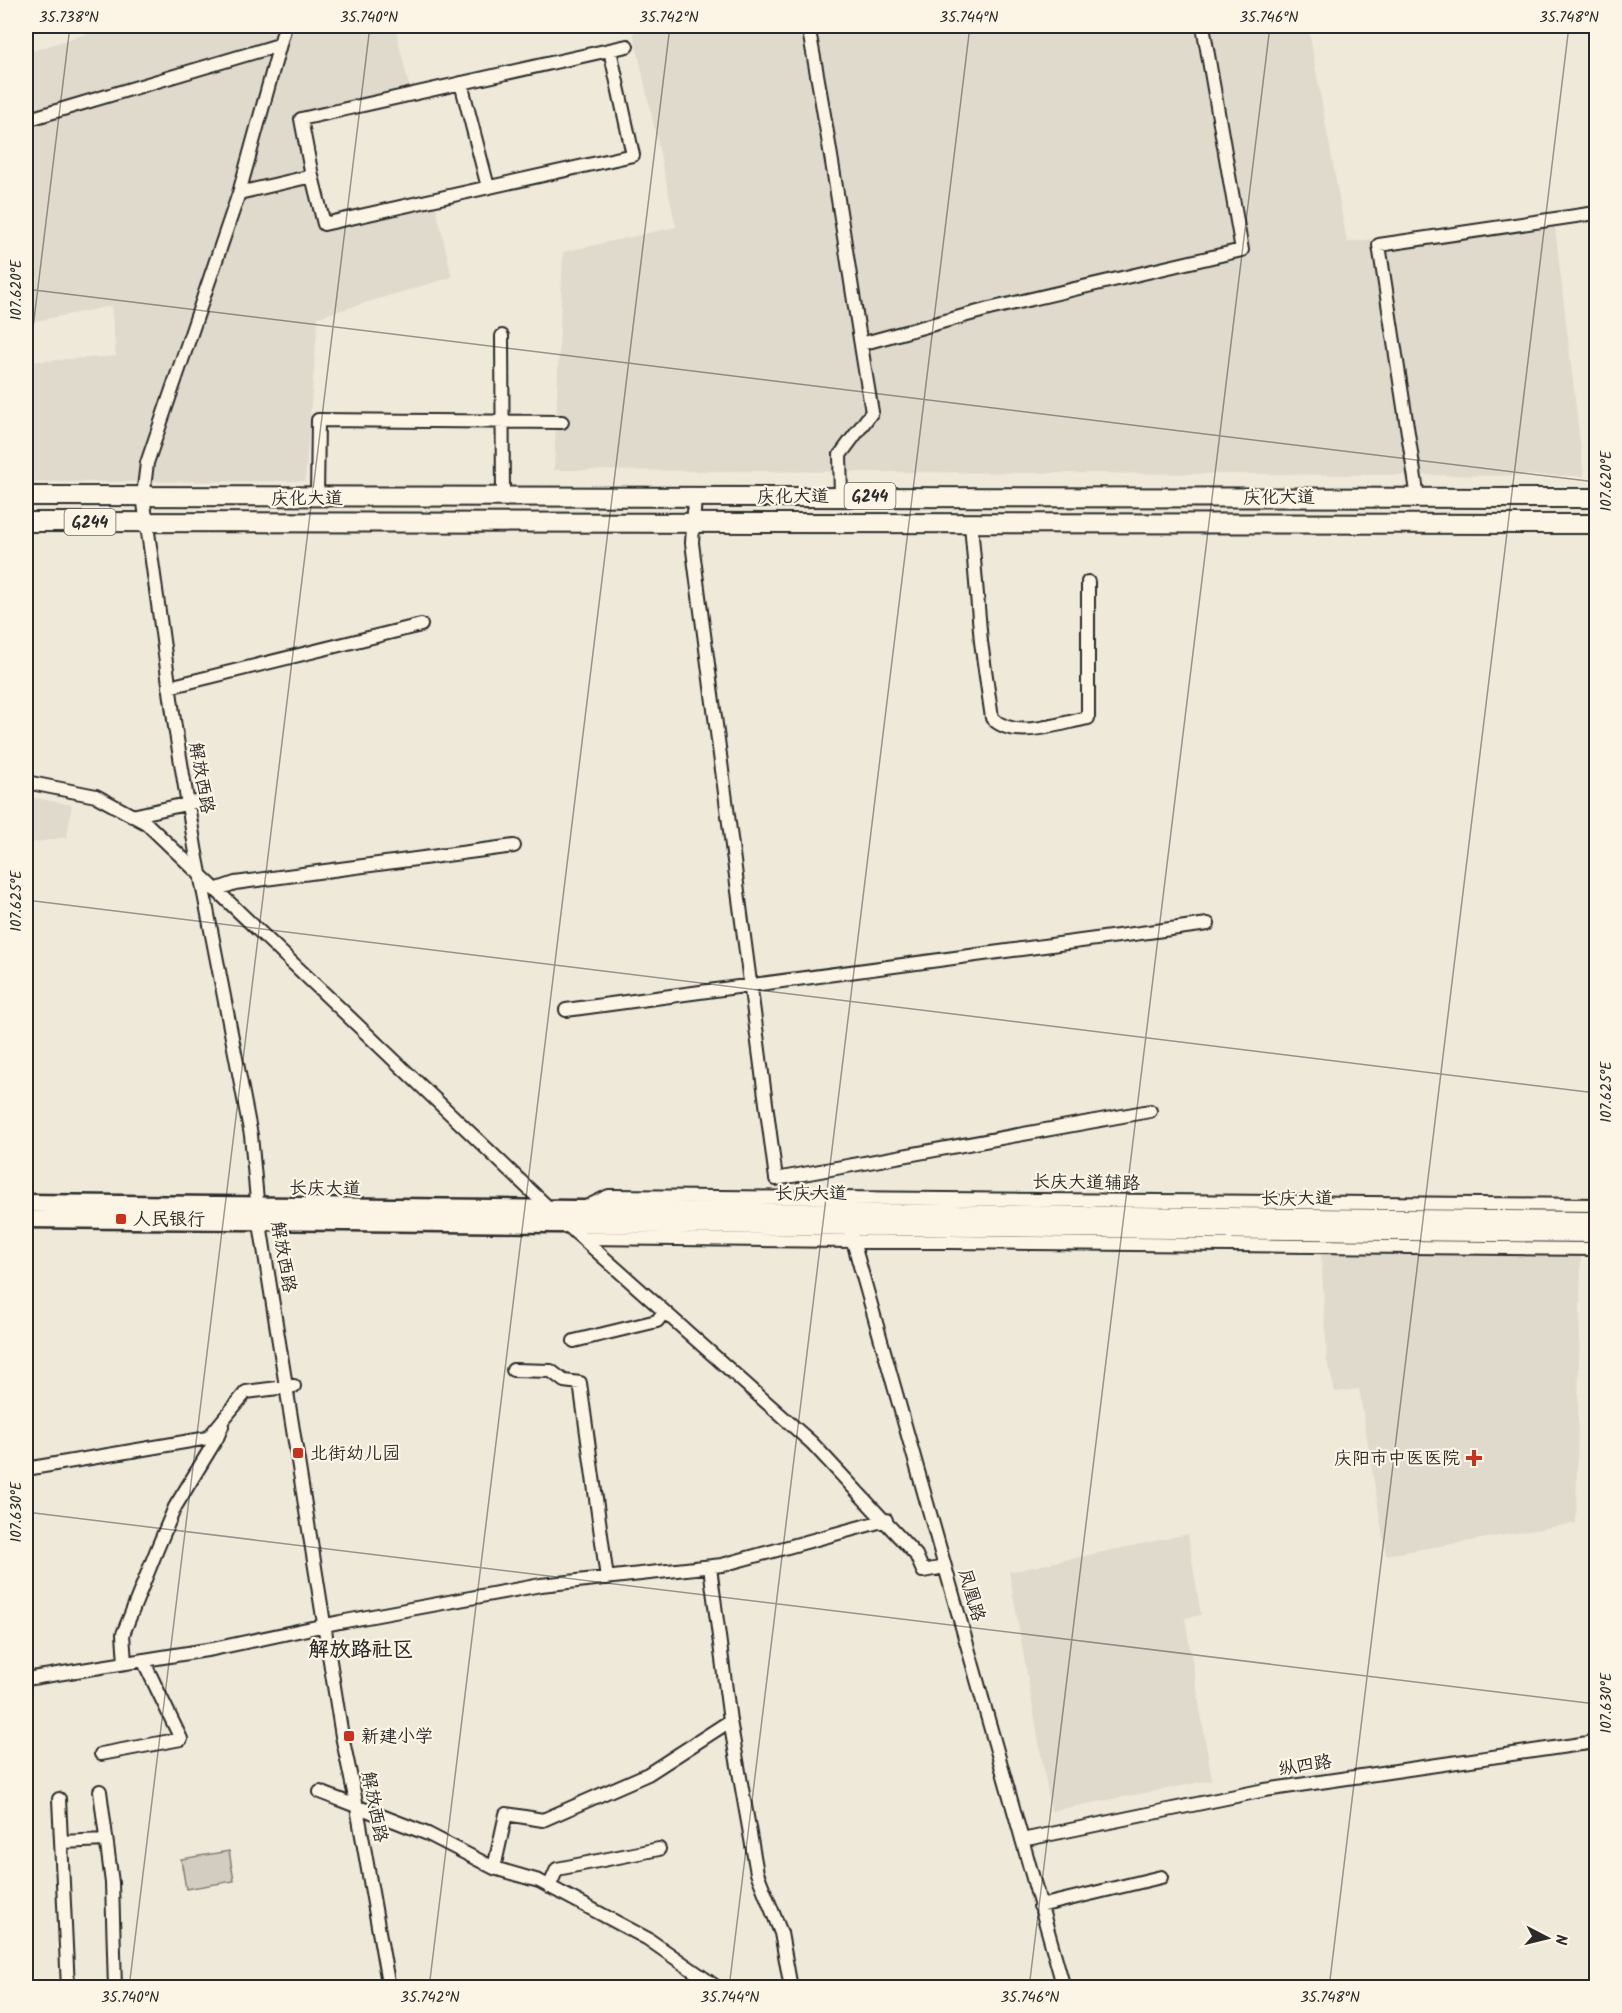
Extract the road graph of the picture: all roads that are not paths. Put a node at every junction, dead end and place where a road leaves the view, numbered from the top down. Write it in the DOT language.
graph roads {
  1 [pos="285,26"];
  2 [pos="808,26"];
  3 [pos="1203,26"];
  4 [pos="279,45"];
  5 [pos="627,46"];
  6 [pos="610,50"];
  7 [pos="461,83"];
  8 [pos="26,120"];
  9 [pos="312,176"];
  10 [pos="488,188"];
  11 [pos="238,193"];
  12 [pos="1596,213"];
  13 [pos="502,336"];
  14 [pos="861,344"];
  15 [pos="502,422"];
  16 [pos="562,422"];
  17 [pos="26,496"];
  18 [pos="503,496"];
  19 [pos="695,496"];
  20 [pos="841,496"];
  21 [pos="147,497"];
  22 [pos="317,498"];
  23 [pos="1418,498"];
  24 [pos="1596,498"];
  25 [pos="26,522"];
  26 [pos="150,523"];
  27 [pos="971,524"];
  28 [pos="1596,524"];
  29 [pos="693,525"];
  30 [pos="1088,582"];
  31 [pos="420,625"];
  32 [pos="173,686"];
  33 [pos="26,782"];
  34 [pos="191,802"];
  35 [pos="132,816"];
  36 [pos="514,846"];
  37 [pos="208,884"];
  38 [pos="1208,924"];
  39 [pos="750,985"];
  40 [pos="566,1010"];
  41 [pos="1150,1111"];
  42 [pos="26,1203"];
  43 [pos="1596,1205"];
  44 [pos="550,1210"];
  45 [pos="579,1210"];
  46 [pos="262,1213"];
  47 [pos="26,1219"];
  48 [pos="1596,1220"];
  49 [pos="566,1224"];
  50 [pos="853,1227"];
  51 [pos="1596,1234"];
  52 [pos="582,1238"];
  53 [pos="1596,1249"];
  54 [pos="664,1312"];
  55 [pos="574,1341"];
  56 [pos="513,1371"];
  57 [pos="291,1386"];
  58 [pos="225,1417"];
  59 [pos="26,1470"];
  60 [pos="886,1520"];
  61 [pos="710,1567"];
  62 [pos="945,1567"];
  63 [pos="607,1578"];
  64 [pos="328,1625"];
  65 [pos="143,1660"];
  66 [pos="125,1663"];
  67 [pos="26,1678"];
  68 [pos="730,1721"];
  69 [pos="1596,1738"];
  70 [pos="1596,1751"];
  71 [pos="101,1754"];
  72 [pos="100,1791"];
  73 [pos="320,1792"];
  74 [pos="59,1799"];
  75 [pos="361,1808"];
  76 [pos="106,1840"];
  77 [pos="1026,1841"];
  78 [pos="61,1842"];
  79 [pos="659,1849"];
  80 [pos="494,1868"];
  81 [pos="1161,1877"];
  82 [pos="549,1887"];
  83 [pos="1044,1905"];
  84 [pos="68,1988"];
  85 [pos="115,1988"];
  86 [pos="389,1988"];
  87 [pos="397,1988"];
  88 [pos="718,1988"];
  89 [pos="791,1988"];
  90 [pos="1064,1988"];
  91 [pos="1072,1988"];
  1 -- 4 [label="street, 解放西路"];
  2 -- 14 [label="street"];
  3 -- 14 [label="street"];
  4 -- 8 [label="street"];
  4 -- 11 [label="street, 解放西路"];
  5 -- 6 [label="street"];
  6 -- 7 [label="street"];
  6 -- 10 [label="street"];
  7 -- 9 [label="street"];
  7 -- 10 [label="street"];
  9 -- 10 [label="street"];
  9 -- 11 [label="street"];
  11 -- 21 [label="street, 解放西路"];
  12 -- 23 [label="street"];
  13 -- 15 [label="street"];
  14 -- 20 [label="street"];
  15 -- 16 [label="street"];
  15 -- 18 [label="street"];
  15 -- 22 [label="street"];
  17 -- 21 [label="highway, 庆化大道 / G244"];
  18 -- 19 [label="highway, 庆化大道 / G244"];
  18 -- 22 [label="highway, 庆化大道 / G244"];
  19 -- 20 [label="highway, 庆化大道 / G244"];
  19 -- 29 [label="street"];
  20 -- 23 [label="highway, 庆化大道 / G244"];
  21 -- 22 [label="highway, 庆化大道 / G244"];
  21 -- 26 [label="street, 解放西路"];
  23 -- 24 [label="highway, 庆化大道 / G244"];
  25 -- 26 [label="highway, 庆化大道 / G244"];
  26 -- 29 [label="highway, 庆化大道 / G244"];
  26 -- 32 [label="street, 解放西路"];
  27 -- 28 [label="highway, 庆化大道 / G244"];
  27 -- 29 [label="highway, 庆化大道 / G244"];
  27 -- 30 [label="street"];
  29 -- 39 [label="street"];
  31 -- 32 [label="street"];
  32 -- 34 [label="street, 解放西路"];
  33 -- 35 [label="street"];
  34 -- 35 [label="street"];
  34 -- 37 [label="street, 解放西路"];
  35 -- 37 [label="street"];
  36 -- 37 [label="street"];
  37 -- 44 [label="street"];
  37 -- 46 [label="street, 解放西路"];
  38 -- 39 [label="street"];
  39 -- 40 [label="street"];
  39 -- 41 [label="street"];
  42 -- 46 [label="main road, 长庆大道"];
  43 -- 45 [label="street, 长庆大道辅路"];
  44 -- 45 [label="main road, 长庆大道"];
  44 -- 46 [label="main road, 长庆大道"];
  44 -- 49 [label="street"];
  45 -- 50 [label="main road, 长庆大道"];
  46 -- 47 [label="main road, 长庆大道"];
  46 -- 49 [label="main road, 长庆大道"];
  46 -- 57 [label="street, 解放西路"];
  48 -- 50 [label="main road, 长庆大道"];
  49 -- 50 [label="main road, 长庆大道"];
  49 -- 52 [label="street"];
  50 -- 51 [label="main road, 长庆大道"];
  50 -- 52 [label="street"];
  50 -- 53 [label="street"];
  50 -- 62 [label="street, 凤凰路"];
  50 -- 77 [label="street, 凤凰路"];
  52 -- 54 [label="street"];
  54 -- 55 [label="street"];
  54 -- 60 [label="street"];
  56 -- 63 [label="street"];
  57 -- 58 [label="street"];
  57 -- 64 [label="street, 解放西路"];
  58 -- 59 [label="street"];
  58 -- 66 [label="street"];
  60 -- 61 [label="street"];
  60 -- 62 [label="street"];
  61 -- 63 [label="street"];
  61 -- 68 [label="street"];
  62 -- 77 [label="street, 凤凰路"];
  63 -- 64 [label="street"];
  64 -- 65 [label="street"];
  64 -- 75 [label="street, 解放西路"];
  65 -- 66 [label="street"];
  65 -- 71 [label="street"];
  66 -- 67 [label="street"];
  68 -- 80 [label="street"];
  68 -- 89 [label="street"];
  69 -- 77 [label="street, 纵四路"];
  70 -- 77 [label="street, 纵四路"];
  72 -- 76 [label="street"];
  73 -- 75 [label="street"];
  74 -- 78 [label="street"];
  75 -- 80 [label="street"];
  75 -- 86 [label="street, 解放西路"];
  75 -- 87 [label="street, 解放西路"];
  76 -- 78 [label="street"];
  76 -- 85 [label="street"];
  77 -- 83 [label="street, 凤凰路"];
  78 -- 84 [label="street"];
  79 -- 82 [label="street"];
  80 -- 82 [label="street"];
  81 -- 83 [label="street"];
  82 -- 88 [label="street"];
  83 -- 90 [label="street, 凤凰路"];
  83 -- 91 [label="street, 凤凰路"];
}
